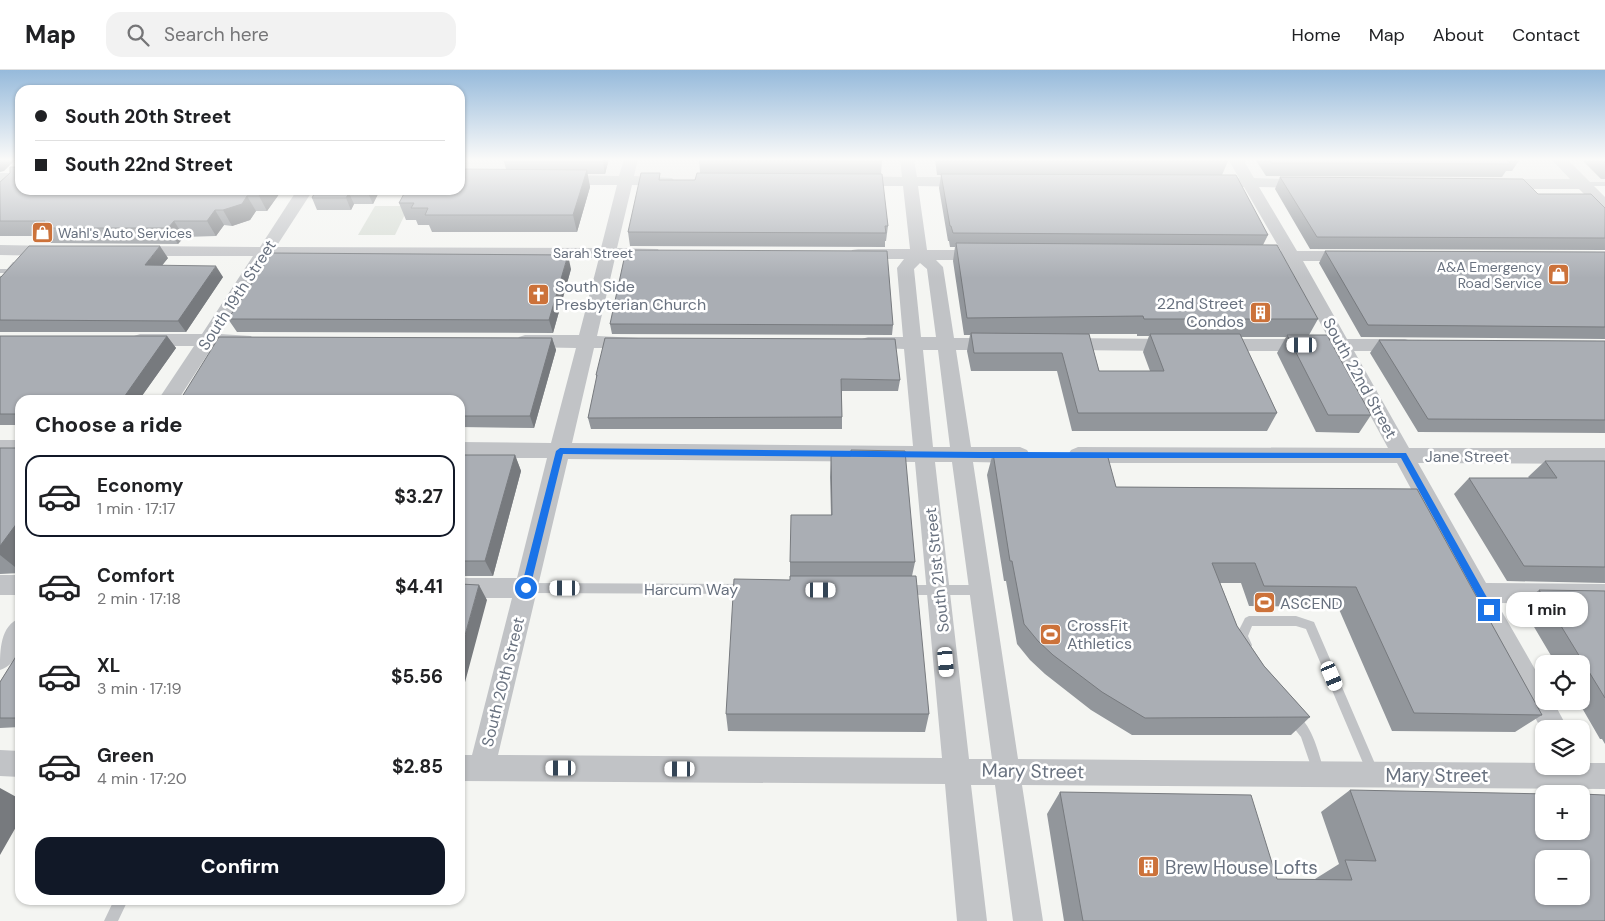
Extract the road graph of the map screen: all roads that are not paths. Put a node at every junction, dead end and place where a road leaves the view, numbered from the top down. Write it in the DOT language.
graph roads {
  1 [pos="299,199"];
  2 [pos="620,199"];
  3 [pos="911,199"];
  4 [pos="1257,199"];
  5 [pos="0,250"];
  6 [pos="28,250"];
  7 [pos="68,251"];
  8 [pos="117,251"];
  9 [pos="266,251"];
  10 [pos="607,253"];
  11 [pos="665,253"];
  12 [pos="840,254"];
  13 [pos="919,255"];
  14 [pos="997,255"];
  15 [pos="1243,256"];
  16 [pos="1292,256"];
  17 [pos="1370,256"];
  18 [pos="0,271"];
  19 [pos="127,340"];
  20 [pos="207,340"];
  21 [pos="267,340"];
  22 [pos="505,341"];
  23 [pos="585,342"];
  24 [pos="645,342"];
  25 [pos="854,343"];
  26 [pos="914,344"];
  27 [pos="946,344"];
  28 [pos="1015,344"];
  29 [pos="1045,344"];
  30 [pos="1341,345"];
  31 [pos="1419,345"];
  32 [pos="171,395"];
  33 [pos="0,448"];
  34 [pos="15,448"];
  35 [pos="465,450"];
  36 [pos="560,451"];
  37 [pos="926,454"];
  38 [pos="961,455"];
  39 [pos="1403,456"];
  40 [pos="1605,456"];
  41 [pos="0,584"];
  42 [pos="15,585"];
  43 [pos="465,588"];
  44 [pos="526,588"];
  45 [pos="762,589"];
  46 [pos="890,590"];
  47 [pos="939,590"];
  48 [pos="982,590"];
  49 [pos="1480,593"];
  50 [pos="1605,594"];
  51 [pos="15,636"];
  52 [pos="1250,655"];
  53 [pos="0,659"];
  54 [pos="1286,712"];
  55 [pos="1551,720"];
  56 [pos="0,763"];
  57 [pos="15,764"];
  58 [pos="471,768"];
  59 [pos="956,770"];
  60 [pos="1006,770"];
  61 [pos="1320,775"];
  62 [pos="1374,775"];
  63 [pos="1590,780"];
  64 [pos="119,905"];
  65 [pos="111,921"];
  66 [pos="972,921"];
  67 [pos="1028,921"];
  1 -- 9 [label="street, South 19th Street"];
  2 -- 10 [label="street, South 20th Street"];
  3 -- 13 [label="street"];
  4 -- 16 [label="street, South 22nd Street"];
  5 -- 6 [label="street"];
  6 -- 7 [label="street"];
  6 -- 18 [label="lane"];
  8 -- 9 [label="street, Sarah Street"];
  9 -- 10 [label="street, Sarah Street"];
  9 -- 20 [label="street, South 19th Street"];
  10 -- 11 [label="street, Sarah Street"];
  10 -- 23 [label="street, South 20th Street"];
  12 -- 13 [label="street"];
  13 -- 14 [label="street"];
  13 -- 26 [label="street, South 21st Street"];
  13 -- 27 [label="street"];
  15 -- 16 [label="street"];
  16 -- 17 [label="street"];
  16 -- 30 [label="street, South 22nd Street"];
  19 -- 20 [label="street"];
  20 -- 21 [label="street"];
  20 -- 32 [label="street, South 19th Street"];
  22 -- 23 [label="street"];
  23 -- 24 [label="street"];
  23 -- 36 [label="street, South 20th Street"];
  25 -- 26 [label="street"];
  26 -- 27 [label="street"];
  26 -- 37 [label="street, South 21st Street"];
  27 -- 28 [label="street"];
  27 -- 38 [label="street"];
  29 -- 30 [label="street"];
  30 -- 31 [label="street"];
  30 -- 39 [label="street, South 22nd Street"];
  33 -- 34 [label="street"];
  35 -- 36 [label="street, Jane Street"];
  36 -- 37 [label="street, Jane Street"];
  36 -- 44 [label="street, South 20th Street"];
  37 -- 38 [label="street, Jane Street"];
  37 -- 47 [label="street, South 21st Street"];
  38 -- 39 [label="street, Jane Street"];
  38 -- 48 [label="street"];
  39 -- 40 [label="street, Jane Street"];
  39 -- 49 [label="street, South 22nd Street"];
  41 -- 42 [label="street"];
  43 -- 44 [label="street, Harcum Way"];
  44 -- 45 [label="lane, Harcum Way"];
  44 -- 58 [label="street, South 20th Street"];
  46 -- 47 [label="lane"];
  47 -- 48 [label="lane"];
  47 -- 59 [label="street, South 21st Street"];
  48 -- 60 [label="street"];
  49 -- 50 [label="street"];
  49 -- 55 [label="street, South 22nd Street"];
  51 -- 53 [label="street"];
  52 -- 62 [label="lane"];
  54 -- 61 [label="lane"];
  56 -- 57 [label="street"];
  58 -- 59 [label="street, Mary Street"];
  59 -- 60 [label="street, Mary Street"];
  59 -- 66 [label="street, South 21st Street"];
  60 -- 61 [label="street, Mary Street"];
  60 -- 67 [label="street"];
  61 -- 62 [label="street, Mary Street"];
  62 -- 63 [label="street, Mary Street"];
  64 -- 65 [label="lane"];
}
